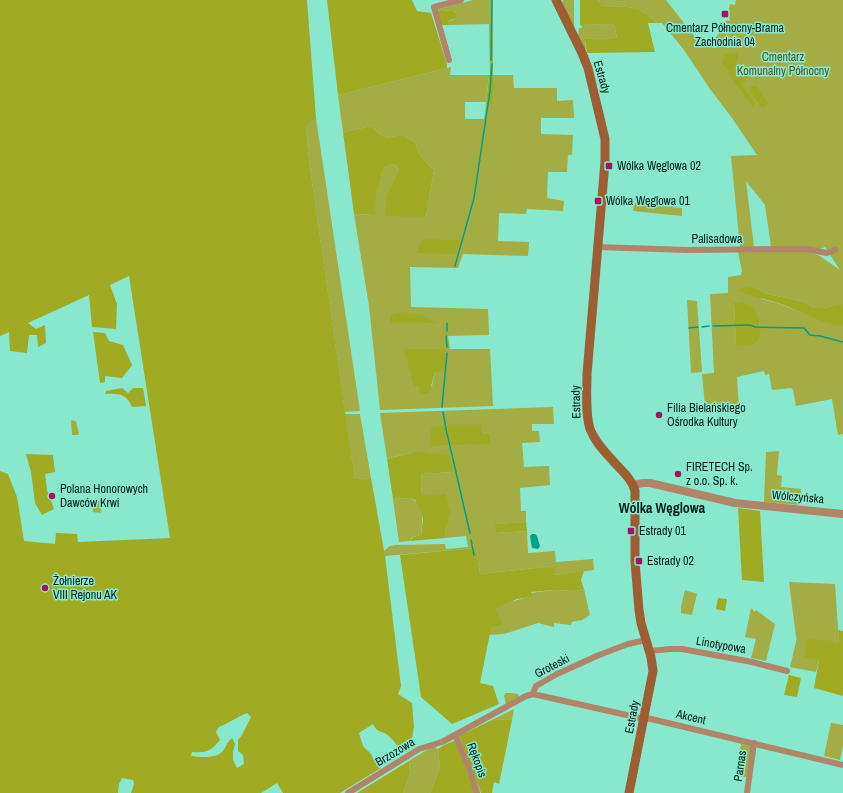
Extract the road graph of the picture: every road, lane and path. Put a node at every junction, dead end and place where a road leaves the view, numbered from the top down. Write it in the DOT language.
graph roads {
  1 [pos="461,0"];
  2 [pos="556,0"];
  3 [pos="448,60"];
  4 [pos="598,247"];
  5 [pos="835,250"];
  6 [pos="633,486"];
  7 [pos="843,514"];
  8 [pos="646,640"];
  9 [pos="650,651"];
  10 [pos="787,671"];
  11 [pos="532,694"];
  12 [pos="644,718"];
  13 [pos="455,735"];
  14 [pos="754,743"];
  15 [pos="843,764"];
  16 [pos="348,793"];
  17 [pos="477,793"];
  18 [pos="629,793"];
  19 [pos="747,793"];
  1 -- 3 [label="street"];
  2 -- 4 [label="main road, Estrady"];
  4 -- 5 [label="street, Palisadowa"];
  4 -- 6 [label="main road, Estrady"];
  6 -- 7 [label="street, Wólczyńska"];
  6 -- 8 [label="main road, Estrady"];
  8 -- 9 [label="main road, Estrady"];
  8 -- 11 [label="street, Groteski"];
  9 -- 10 [label="street, Linotypowa"];
  9 -- 12 [label="main road, Estrady"];
  11 -- 12 [label="street, Akcent"];
  11 -- 13 [label="street, Groteski"];
  12 -- 14 [label="street, Akcent"];
  12 -- 18 [label="main road, Estrady"];
  13 -- 16 [label="street, Brzozowa"];
  13 -- 17 [label="street, Rękopis"];
  14 -- 15 [label="street, Akcent"];
  14 -- 19 [label="street, Parnas"];
}
